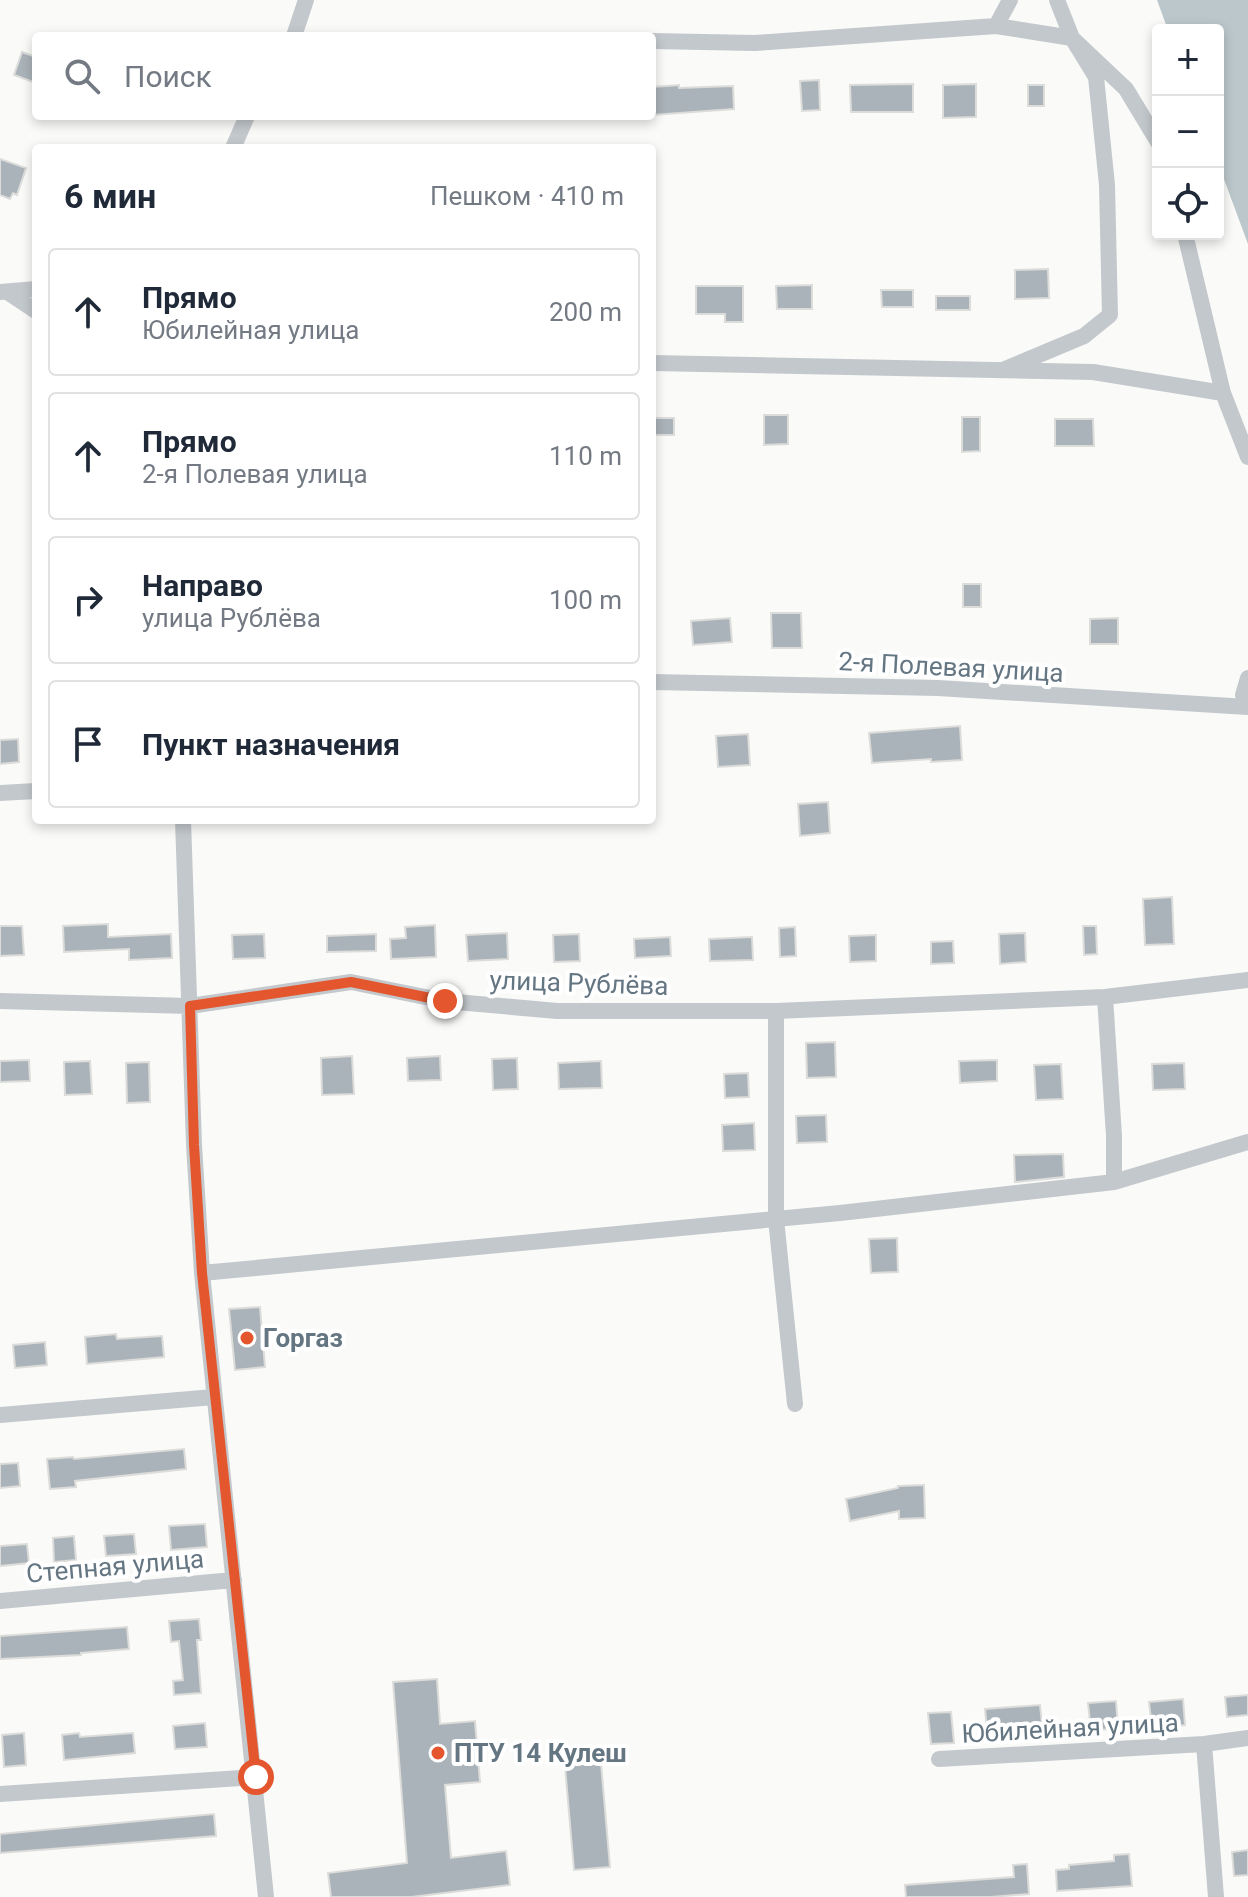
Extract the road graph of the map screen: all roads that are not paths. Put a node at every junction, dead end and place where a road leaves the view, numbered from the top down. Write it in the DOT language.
graph roads {
  1 [pos="306,0"];
  2 [pos="1010,0"];
  3 [pos="1057,0"];
  4 [pos="996,26"];
  5 [pos="295,32"];
  6 [pos="1072,38"];
  7 [pos="656,41"];
  8 [pos="245,120"];
  9 [pos="1152,132"];
  10 [pos="235,144"];
  11 [pos="1186,240"];
  12 [pos="32,289"];
  13 [pos="4,292"];
  14 [pos="32,309"];
  15 [pos="656,363"];
  16 [pos="1003,370"];
  17 [pos="1223,393"];
  18 [pos="1248,457"];
  19 [pos="1248,678"];
  20 [pos="656,682"];
  21 [pos="1248,706"];
  22 [pos="32,791"];
  23 [pos="0,793"];
  24 [pos="183,824"];
  25 [pos="1248,980"];
  26 [pos="1105,997"];
  27 [pos="0,1001"];
  28 [pos="190,1006"];
  29 [pos="776,1011"];
  30 [pos="1248,1142"];
  31 [pos="1114,1182"];
  32 [pos="776,1219"];
  33 [pos="202,1273"];
  34 [pos="214,1397"];
  35 [pos="795,1404"];
  36 [pos="0,1415"];
  37 [pos="234,1580"];
  38 [pos="0,1601"];
  39 [pos="1248,1738"];
  40 [pos="1204,1744"];
  41 [pos="939,1759"];
  42 [pos="256,1777"];
  43 [pos="0,1794"];
  44 [pos="266,1897"];
  45 [pos="1216,1897"];
  1 -- 5 [label="street"];
  2 -- 4 [label="street"];
  3 -- 6 [label="street"];
  4 -- 6 [label="street"];
  4 -- 7 [label="street"];
  6 -- 9 [label="street"];
  6 -- 16 [label="street"];
  8 -- 10 [label="street"];
  11 -- 17 [label="street"];
  12 -- 13 [label="street"];
  13 -- 14 [label="street"];
  15 -- 16 [label="street"];
  16 -- 17 [label="street"];
  17 -- 18 [label="street"];
  19 -- 21 [label="street"];
  20 -- 21 [label="street, 2-я Полевая улица"];
  22 -- 23 [label="street"];
  24 -- 28 [label="street"];
  25 -- 26 [label="street, улица Рублёва"];
  26 -- 29 [label="street, улица Рублёва"];
  26 -- 31 [label="street"];
  27 -- 28 [label="street, улица Рублёва"];
  28 -- 29 [label="street, улица Рублёва"];
  28 -- 33 [label="street"];
  29 -- 32 [label="street"];
  30 -- 31 [label="street"];
  31 -- 32 [label="street"];
  32 -- 33 [label="street"];
  32 -- 35 [label="street"];
  33 -- 34 [label="street"];
  34 -- 36 [label="street"];
  34 -- 37 [label="street"];
  37 -- 38 [label="street, Степная улица"];
  37 -- 42 [label="street"];
  39 -- 40 [label="street, Юбилейная улица"];
  40 -- 41 [label="street, Юбилейная улица"];
  40 -- 45 [label="street, Юбилейная улица"];
  42 -- 43 [label="street"];
  42 -- 44 [label="street"];
}
